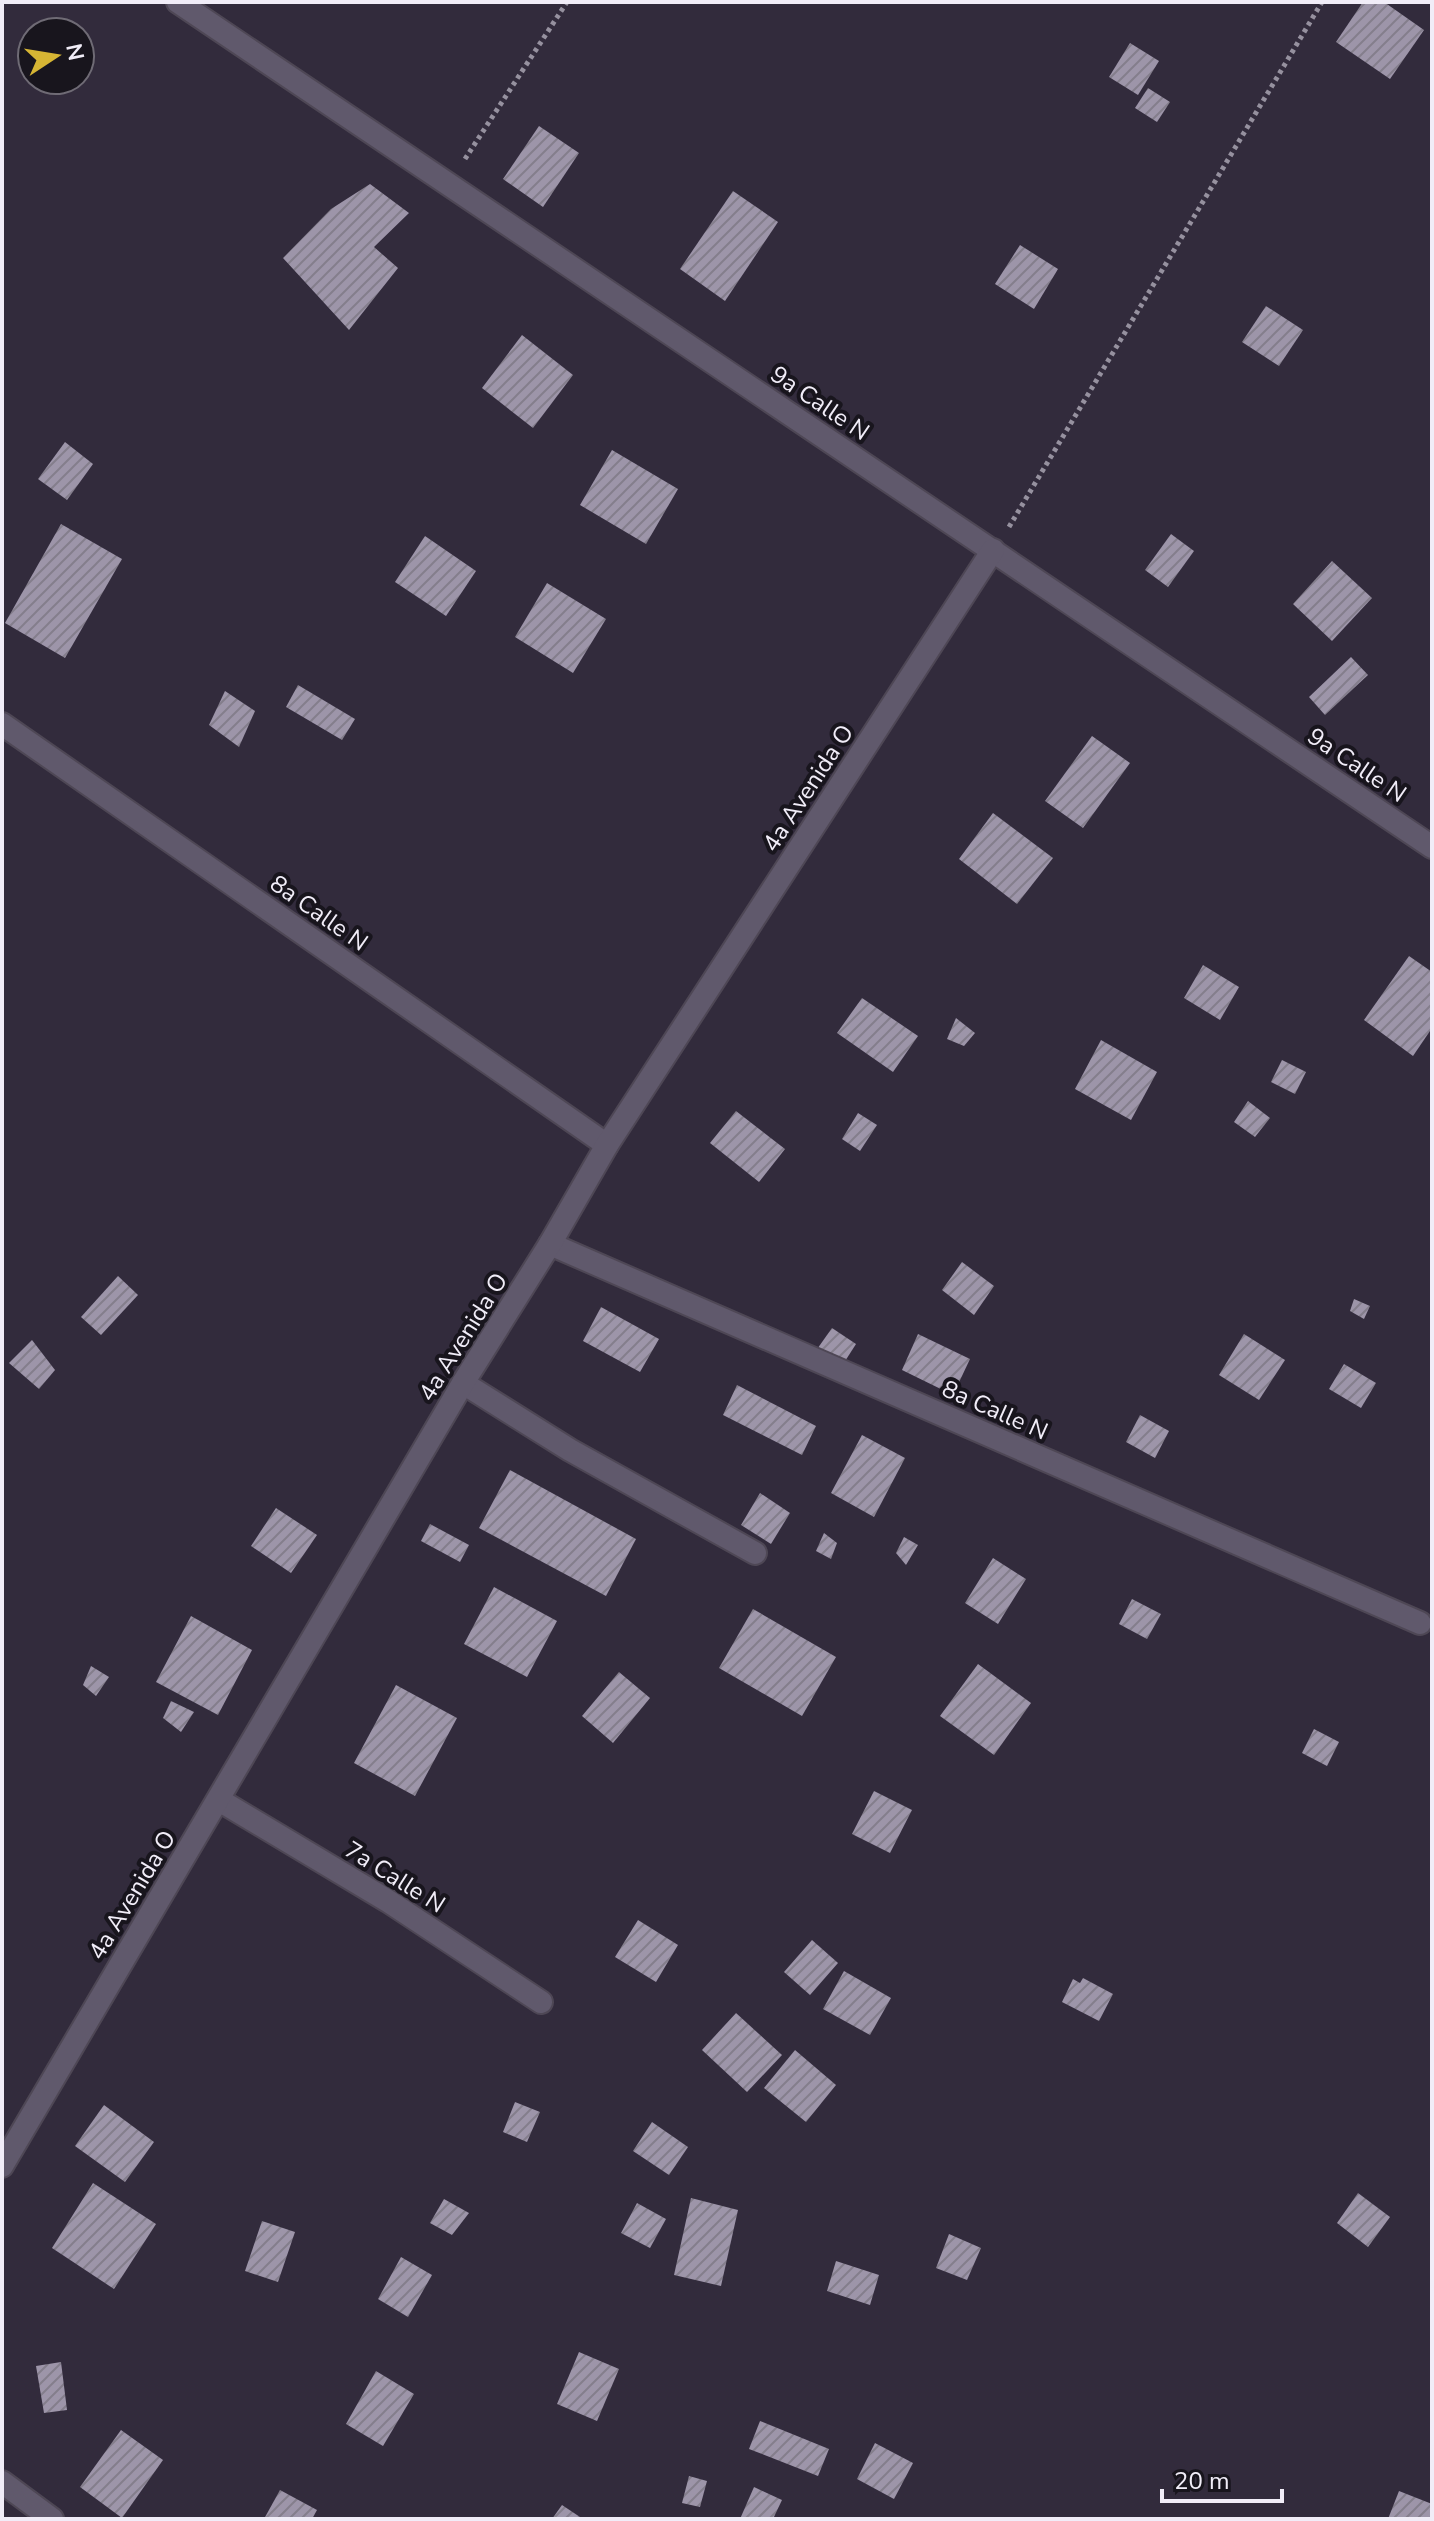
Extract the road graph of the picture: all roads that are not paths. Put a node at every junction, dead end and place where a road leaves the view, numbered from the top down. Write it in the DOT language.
graph roads {
  1 [pos="178,2"];
  2 [pos="993,550"];
  3 [pos="2,724"];
  4 [pos="1432,847"];
  5 [pos="607,1145"];
  6 [pos="550,1244"];
  7 [pos="463,1383"];
  8 [pos="755,1553"];
  9 [pos="1420,1623"];
  10 [pos="219,1800"];
  11 [pos="541,2002"];
  12 [pos="2,2166"];
  13 [pos="2,2482"];
  14 [pos="52,2519"];
  1 -- 2 [label="street, 9a Calle N"];
  2 -- 4 [label="street, 9a Calle N"];
  2 -- 5 [label="street, 4a Avenida O"];
  3 -- 5 [label="street, 8a Calle N"];
  5 -- 6 [label="street, 4a Avenida O"];
  6 -- 7 [label="street, 4a Avenida O"];
  6 -- 9 [label="street, 8a Calle N"];
  7 -- 8 [label="street"];
  7 -- 10 [label="street, 4a Avenida O"];
  10 -- 11 [label="street, 7a Calle N"];
  10 -- 12 [label="street, 4a Avenida O"];
  13 -- 14 [label="street"];
}
